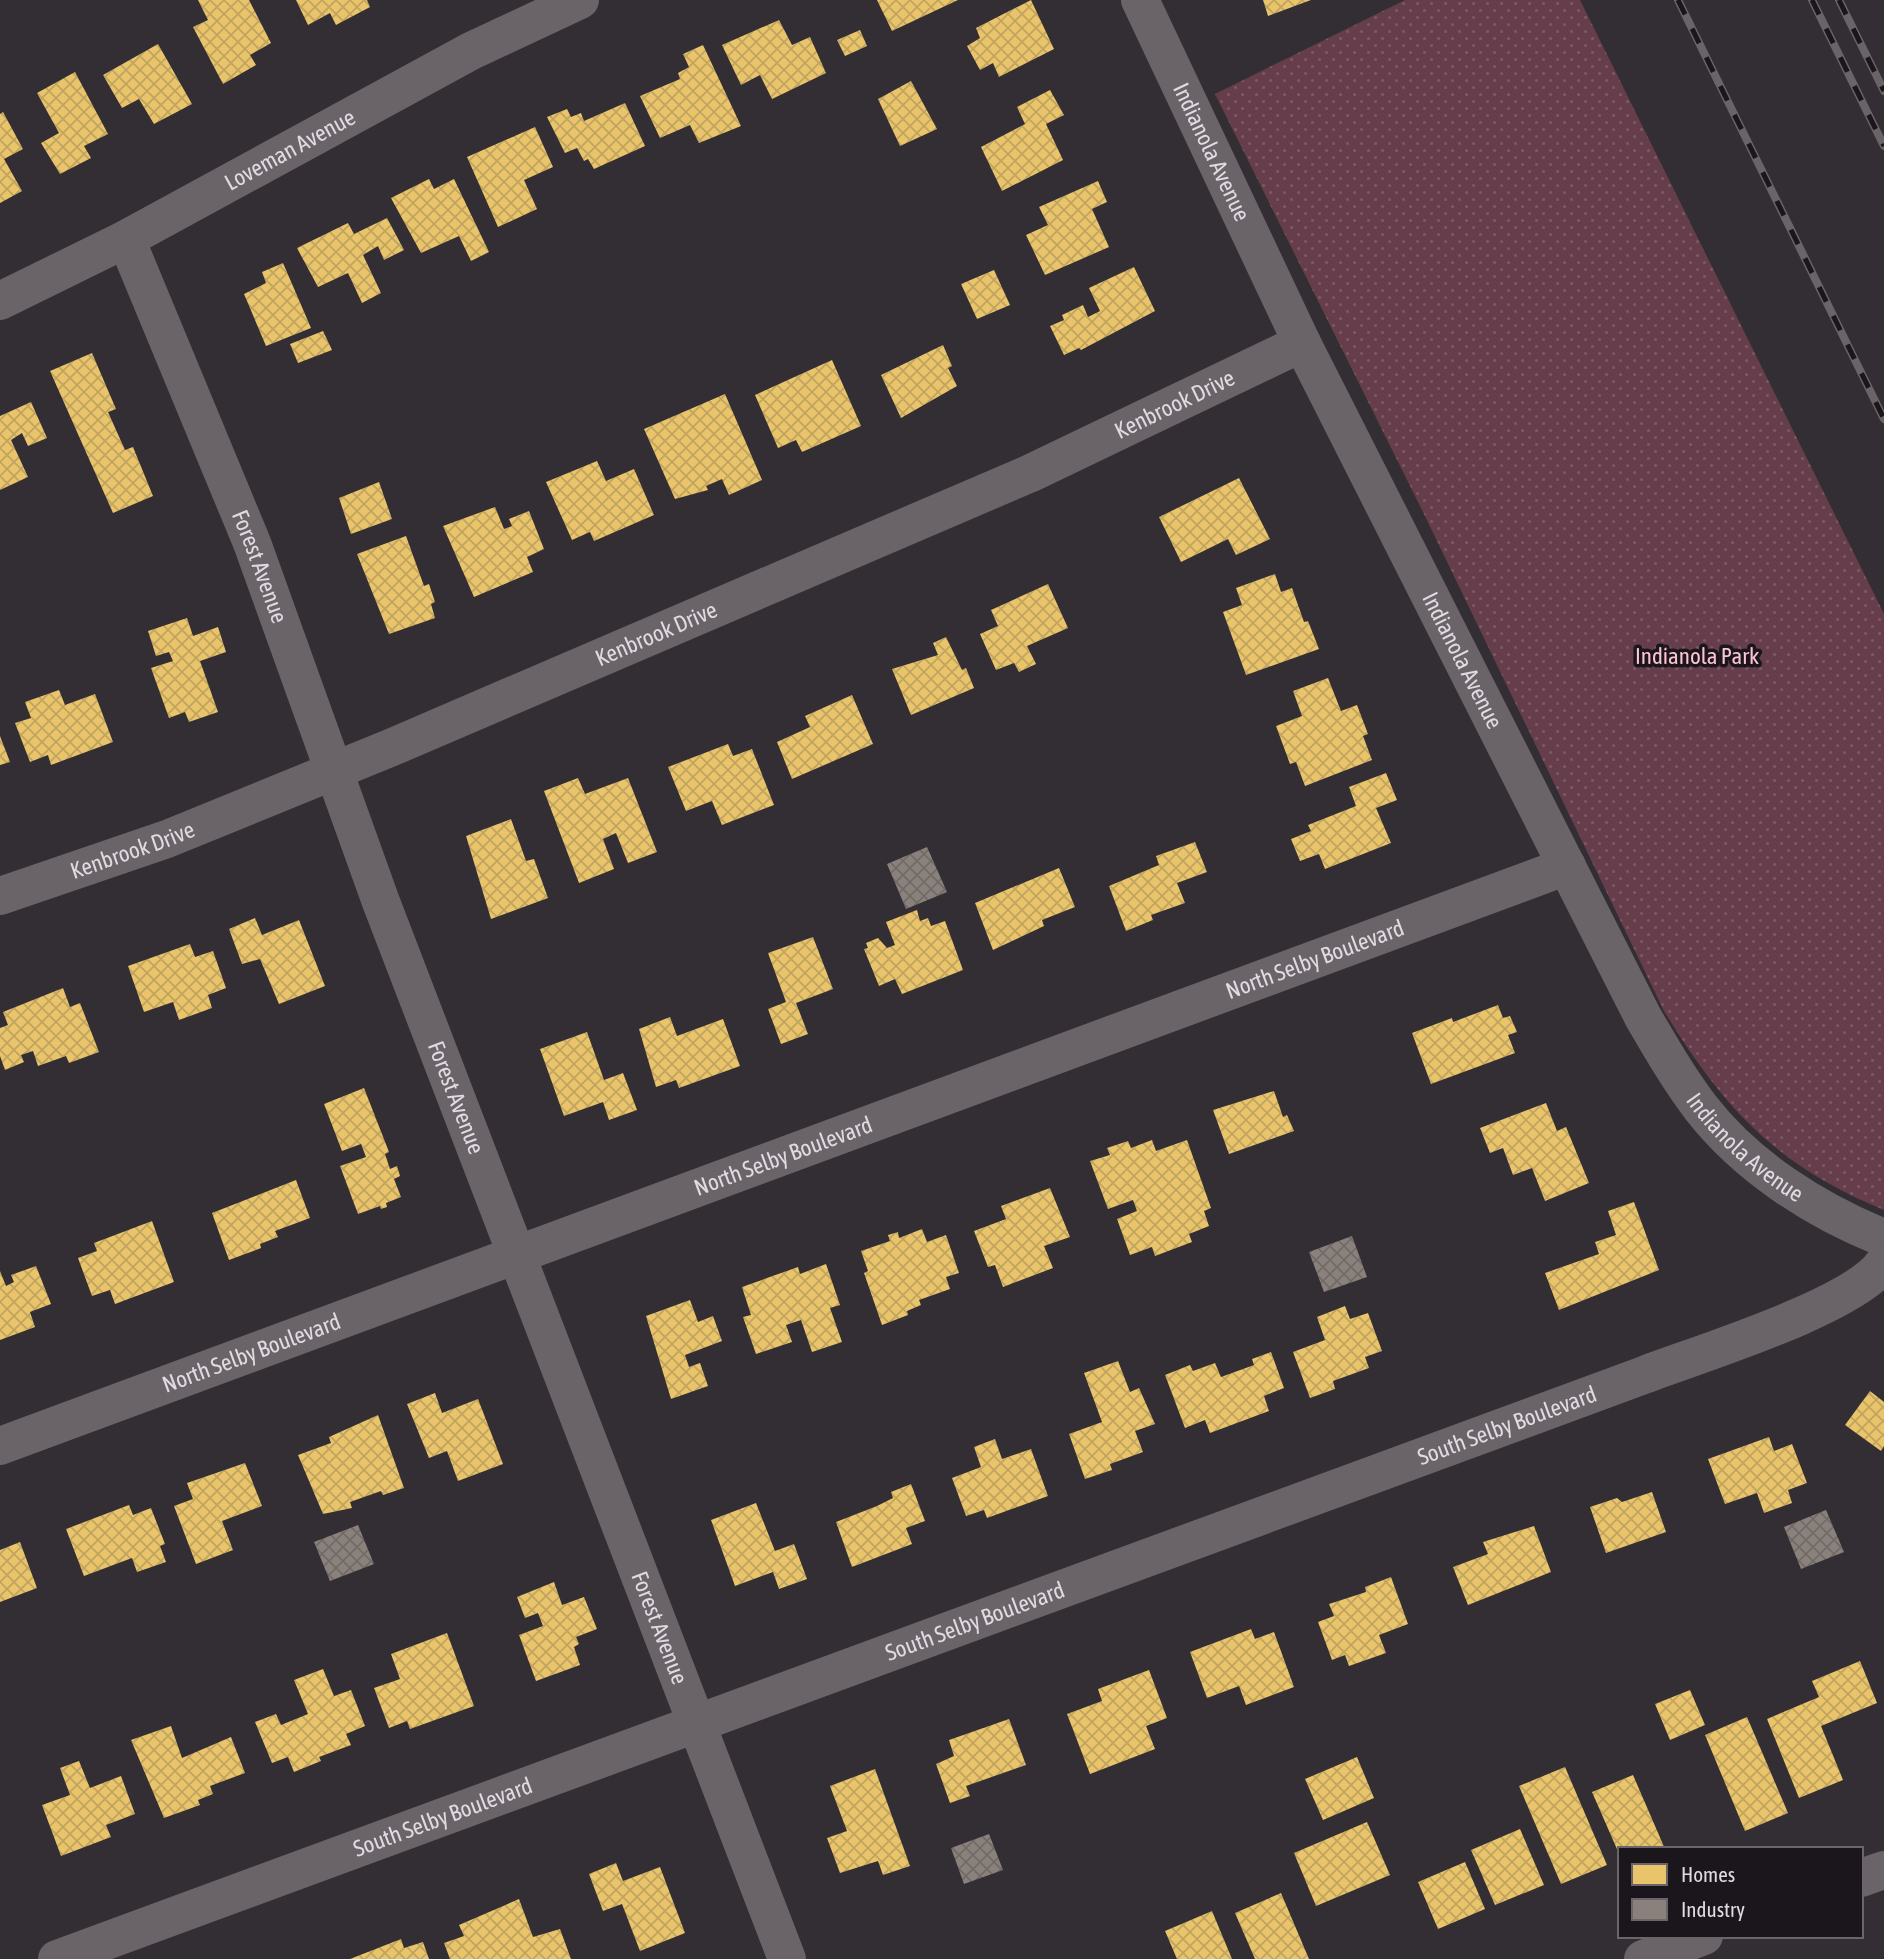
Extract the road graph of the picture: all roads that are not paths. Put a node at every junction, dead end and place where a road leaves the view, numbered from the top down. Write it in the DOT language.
graph roads {
  1 [pos="580,0"];
  2 [pos="1140,0"];
  3 [pos="126,239"];
  4 [pos="0,301"];
  5 [pos="1302,343"];
  6 [pos="334,772"];
  7 [pos="1567,866"];
  8 [pos="0,896"];
  9 [pos="1884,1238"];
  10 [pos="518,1254"];
  11 [pos="1884,1264"];
  12 [pos="0,1446"];
  13 [pos="698,1722"];
  14 [pos="1884,1870"];
  15 [pos="1863,1877"];
  16 [pos="1699,1938"];
  17 [pos="57,1959"];
  18 [pos="787,1959"];
  19 [pos="1643,1959"];
  1 -- 3 [label="street, Loveman Avenue"];
  2 -- 5 [label="street, Indianola Avenue"];
  3 -- 4 [label="street, Loveman Avenue"];
  3 -- 6 [label="street, Forest Avenue"];
  5 -- 6 [label="street, Kenbrook Drive"];
  5 -- 7 [label="street, Indianola Avenue"];
  6 -- 8 [label="street, Kenbrook Drive"];
  6 -- 10 [label="street, Forest Avenue"];
  7 -- 9 [label="street, Indianola Avenue"];
  7 -- 10 [label="street, North Selby Boulevard"];
  10 -- 12 [label="street, North Selby Boulevard"];
  10 -- 13 [label="street, Forest Avenue"];
  11 -- 13 [label="street, South Selby Boulevard"];
  13 -- 17 [label="street, South Selby Boulevard"];
  13 -- 18 [label="street, Forest Avenue"];
  14 -- 15 [label="street"];
  16 -- 19 [label="street"];
}
